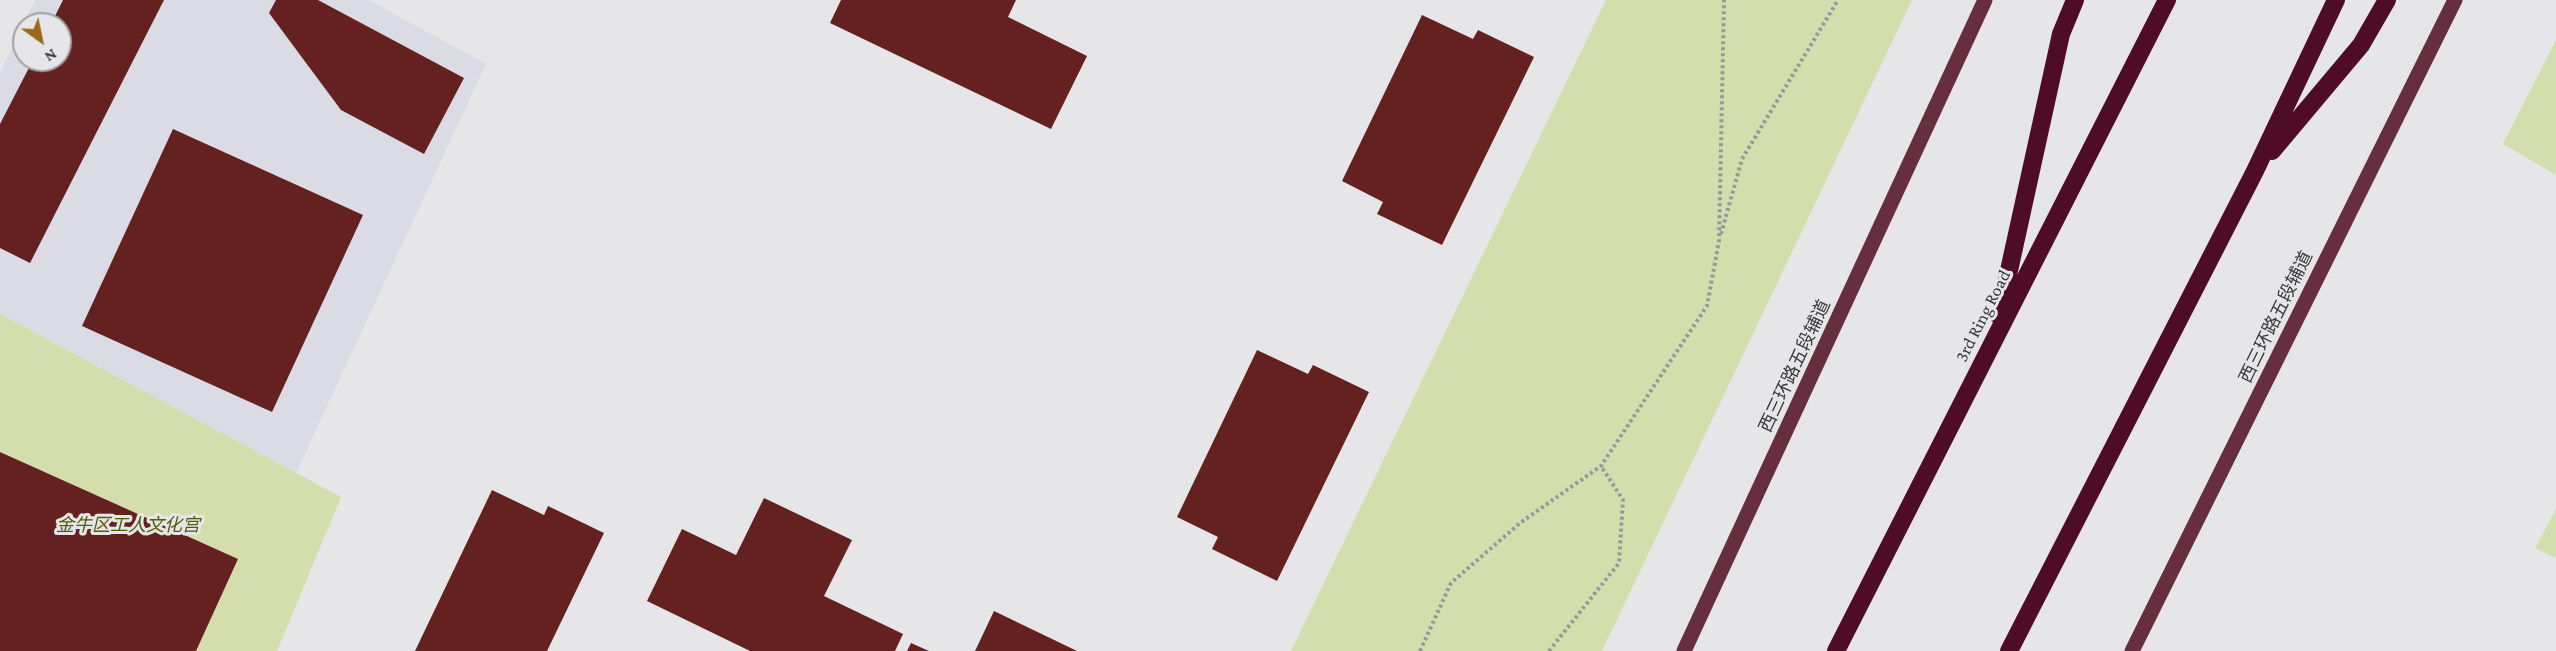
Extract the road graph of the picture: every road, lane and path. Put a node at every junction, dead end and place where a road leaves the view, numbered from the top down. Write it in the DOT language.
graph roads {
  1 [pos="1724,0"];
  2 [pos="1838,0"];
  3 [pos="1985,0"];
  4 [pos="2075,0"];
  5 [pos="2167,0"];
  6 [pos="2336,0"];
  7 [pos="2387,0"];
  8 [pos="2456,0"];
  9 [pos="2255,171"];
  10 [pos="1719,241"];
  11 [pos="1993,342"];
  12 [pos="1601,466"];
  13 [pos="1420,651"];
  14 [pos="1549,651"];
  15 [pos="1684,651"];
  16 [pos="1836,651"];
  17 [pos="2009,651"];
  18 [pos="2132,651"];
  1 -- 10 [label="path"];
  2 -- 10 [label="path"];
  3 -- 15 [label="main road, 西三环路五段辅道"];
  4 -- 11 [label="highway"];
  5 -- 11 [label="highway, 3rd Ring Road"];
  6 -- 9 [label="highway"];
  7 -- 9 [label="highway"];
  8 -- 18 [label="main road, 西三环路五段辅道"];
  9 -- 17 [label="highway"];
  10 -- 12 [label="path"];
  11 -- 16 [label="highway, 3rd Ring Road"];
  12 -- 13 [label="path"];
  12 -- 14 [label="path"];
}
